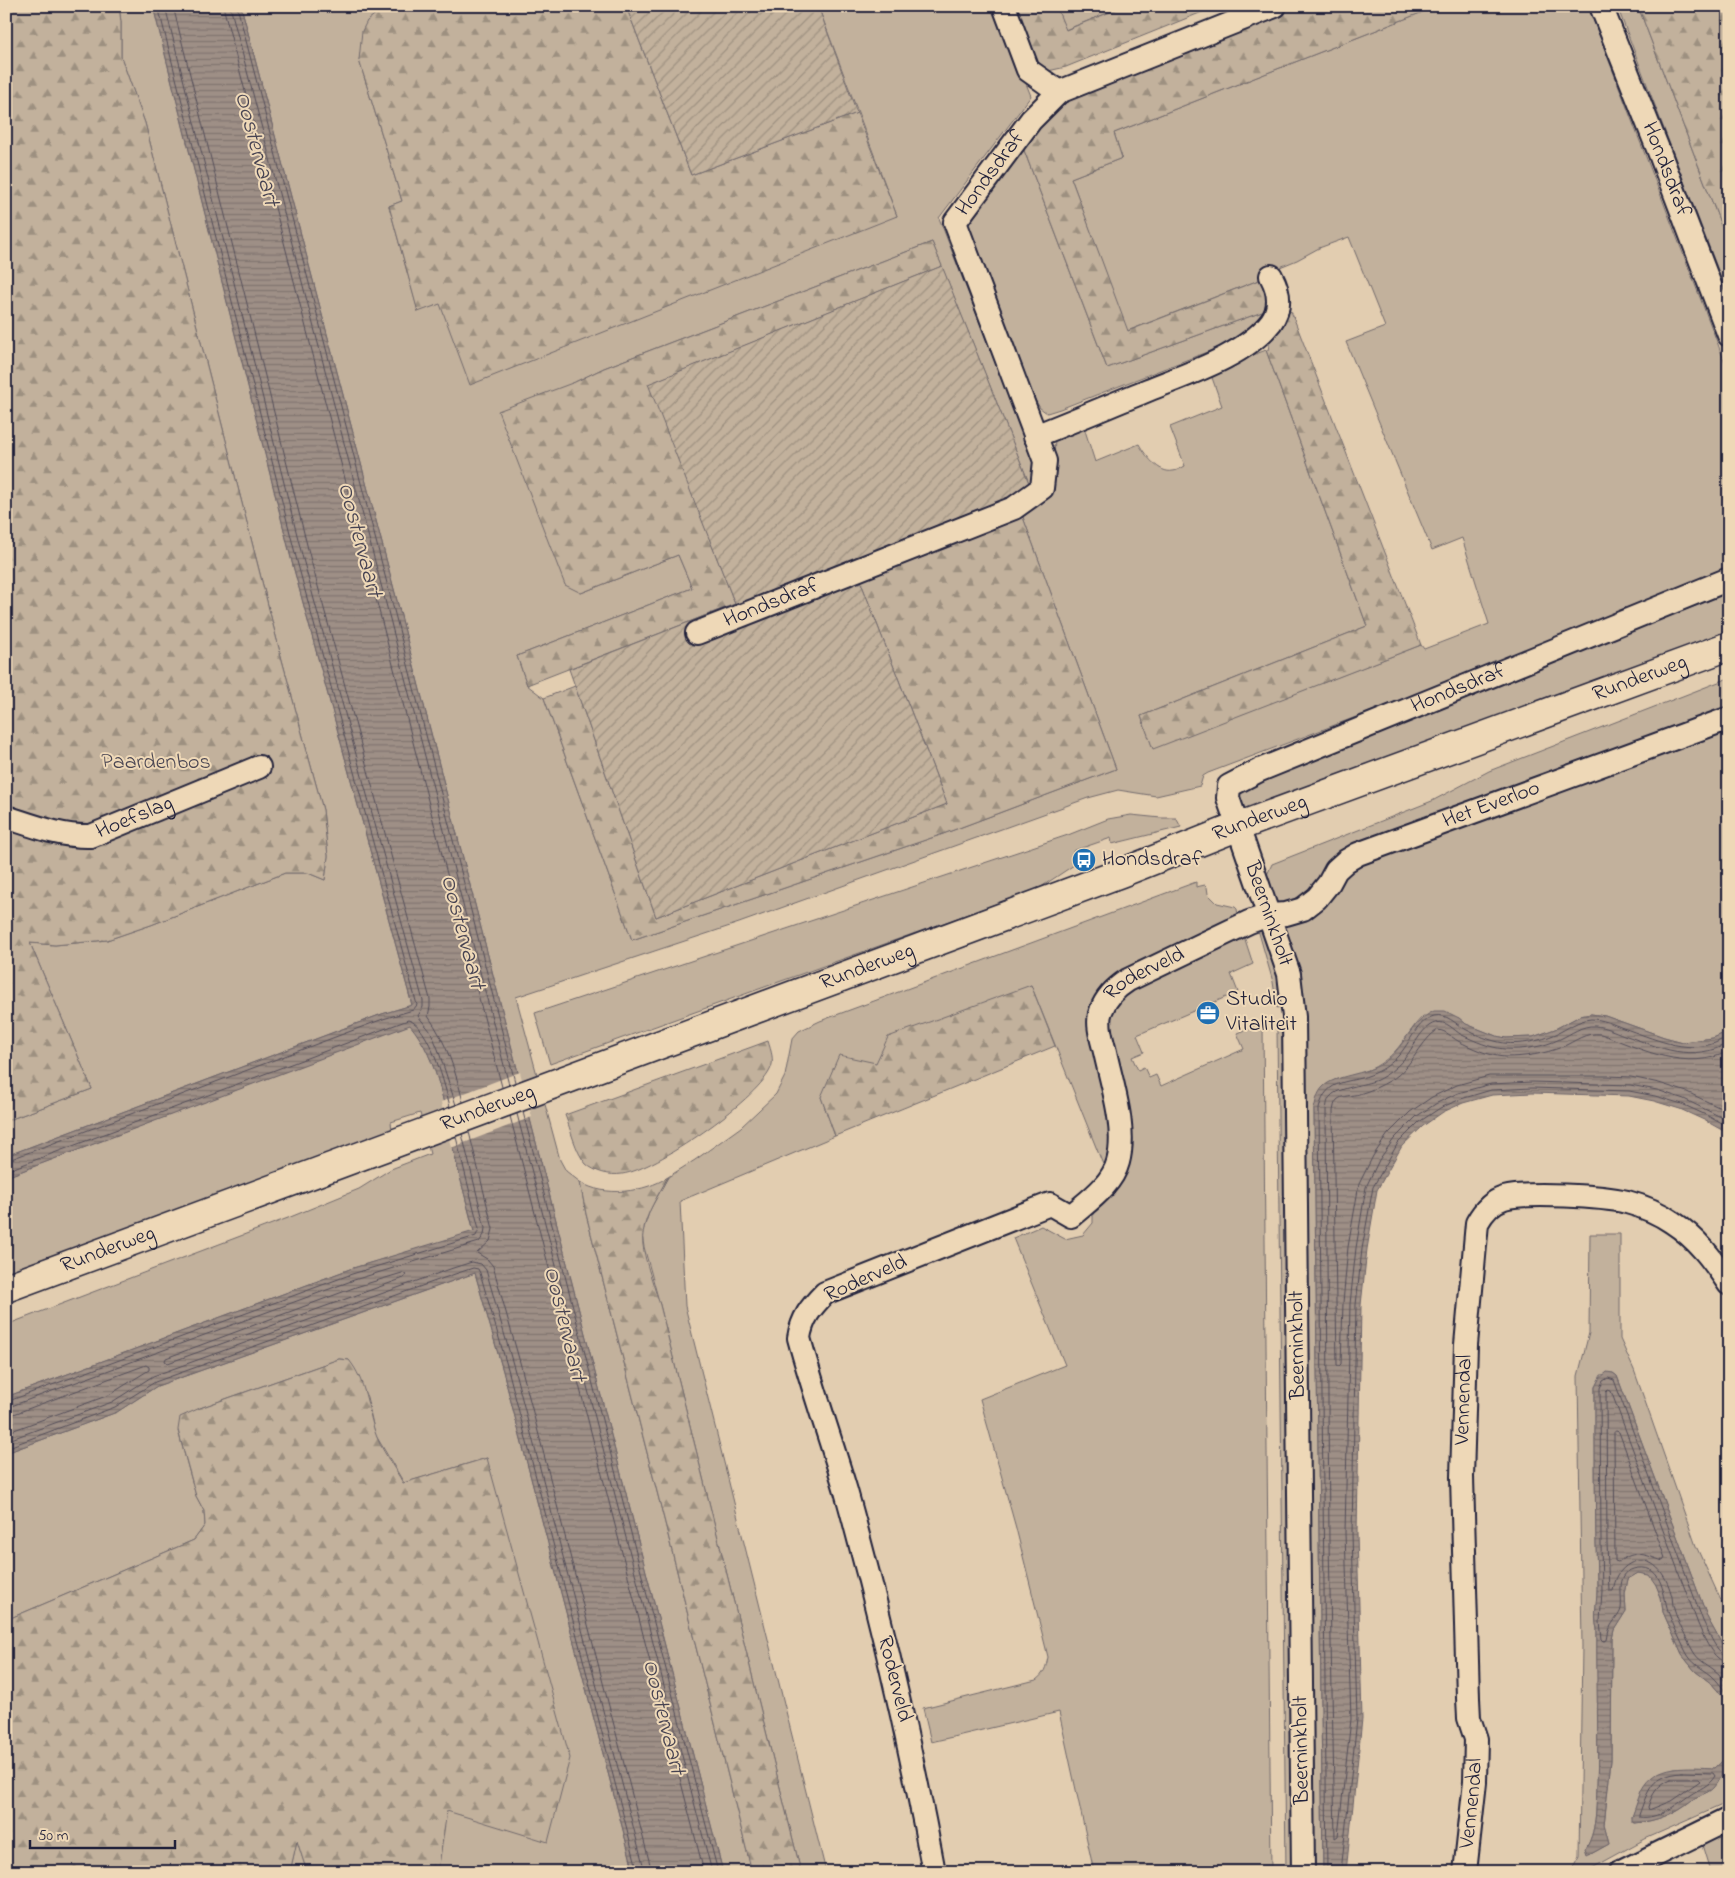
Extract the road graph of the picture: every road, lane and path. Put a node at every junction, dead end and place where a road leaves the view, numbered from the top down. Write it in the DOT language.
graph roads {
  1 [pos="1004,6"];
  2 [pos="1275,6"];
  3 [pos="1601,6"];
  4 [pos="1059,92"];
  5 [pos="1271,276"];
  6 [pos="1729,335"];
  7 [pos="1035,436"];
  8 [pos="1729,579"];
  9 [pos="697,633"];
  10 [pos="1729,646"];
  11 [pos="1729,724"];
  12 [pos="259,767"];
  13 [pos="6,816"];
  14 [pos="1237,827"];
  15 [pos="1269,915"];
  16 [pos="1729,1284"];
  17 [pos="6,1288"];
  18 [pos="1729,1819"];
  19 [pos="934,1872"];
  20 [pos="1303,1872"];
  21 [pos="1465,1872"];
  22 [pos="1621,1872"];
  1 -- 4 [label="street"];
  2 -- 4 [label="street, Hondsdraf"];
  3 -- 6 [label="street, Hondsdraf"];
  4 -- 7 [label="street, Hondsdraf"];
  5 -- 7 [label="street"];
  7 -- 9 [label="street, Hondsdraf"];
  8 -- 14 [label="street, Hondsdraf"];
  10 -- 14 [label="street, Runderweg"];
  11 -- 15 [label="street, Het Everloo"];
  12 -- 13 [label="street, Hoefslag"];
  14 -- 15 [label="street, Beerninkholt"];
  14 -- 17 [label="street, Runderweg"];
  15 -- 19 [label="street, Roderveld"];
  15 -- 20 [label="street, Beerninkholt"];
  16 -- 21 [label="street, Vennendal"];
  18 -- 22 [label="street"];
}
